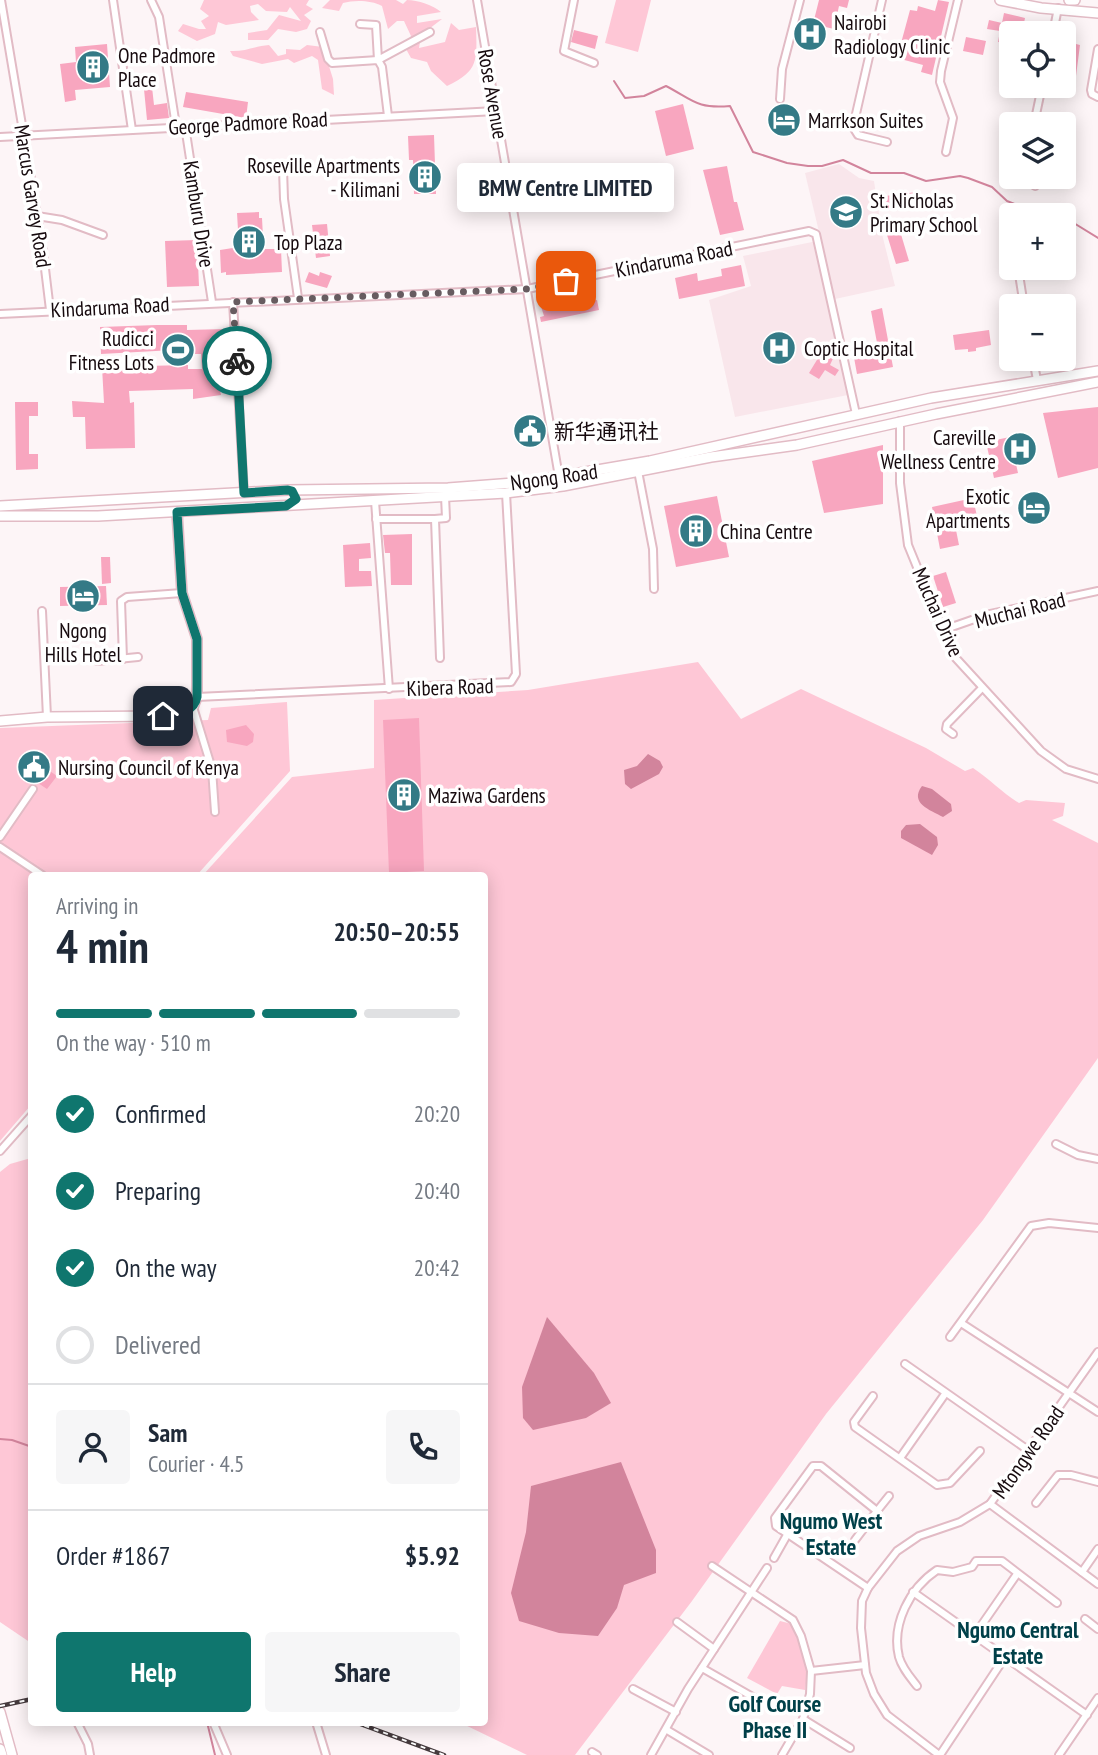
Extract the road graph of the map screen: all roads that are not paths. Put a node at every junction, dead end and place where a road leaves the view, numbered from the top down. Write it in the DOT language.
graph roads {
  1 [pos="1,0"];
  2 [pos="113,0"];
  3 [pos="151,0"];
  4 [pos="477,0"];
  5 [pos="573,0"];
  6 [pos="800,0"];
  7 [pos="882,0"];
  8 [pos="958,0"];
  9 [pos="1000,0"];
  10 [pos="1069,0"];
  11 [pos="1075,0"];
  12 [pos="1084,0"];
  13 [pos="1058,8"];
  14 [pos="1096,13"];
  15 [pos="1055,21"];
  16 [pos="360,24"];
  17 [pos="320,32"];
  18 [pos="430,32"];
  19 [pos="1098,49"];
  20 [pos="378,60"];
  21 [pos="594,63"];
  22 [pos="1098,97"];
  23 [pos="780,99"];
  24 [pos="496,111"];
  25 [pos="388,116"];
  26 [pos="185,126"];
  27 [pos="176,127"];
  28 [pos="132,130"];
  29 [pos="24,135"];
  30 [pos="0,137"];
  31 [pos="887,142"];
  32 [pos="946,152"];
  33 [pos="284,169"];
  34 [pos="37,216"];
  35 [pos="103,235"];
  36 [pos="527,289"];
  37 [pos="298,298"];
  38 [pos="212,302"];
  39 [pos="233,302"];
  40 [pos="50,310"];
  41 [pos="0,314"];
  42 [pos="1035,371"];
  43 [pos="1098,371"];
  44 [pos="1037,380"];
  45 [pos="1098,382"];
  46 [pos="931,398"];
  47 [pos="856,414"];
  48 [pos="936,414"];
  49 [pos="900,421"];
  50 [pos="803,425"];
  51 [pos="811,441"];
  52 [pos="638,471"];
  53 [pos="559,478"];
  54 [pos="288,490"];
  55 [pos="244,493"];
  56 [pos="506,493"];
  57 [pos="445,496"];
  58 [pos="98,500"];
  59 [pos="375,501"];
  60 [pos="0,506"];
  61 [pos="286,506"];
  62 [pos="177,512"];
  63 [pos="0,516"];
  64 [pos="98,516"];
  65 [pos="376,519"];
  66 [pos="435,519"];
  67 [pos="654,589"];
  68 [pos="1098,591"];
  69 [pos="182,593"];
  70 [pos="42,611"];
  71 [pos="943,630"];
  72 [pos="138,657"];
  73 [pos="440,658"];
  74 [pos="123,659"];
  75 [pos="97,661"];
  76 [pos="982,688"];
  77 [pos="389,689"];
  78 [pos="195,702"];
  79 [pos="47,717"];
  80 [pos="0,721"];
  81 [pos="953,734"];
  82 [pos="1098,779"];
  83 [pos="33,789"];
  84 [pos="215,812"];
  85 [pos="0,837"];
  86 [pos="0,847"];
  87 [pos="38,872"];
  88 [pos="28,1120"];
  89 [pos="1056,1144"];
  90 [pos="0,1151"];
  91 [pos="1098,1159"];
  92 [pos="1098,1228"];
  93 [pos="961,1323"];
  94 [pos="950,1337"];
  95 [pos="1098,1352"];
  96 [pos="905,1364"];
  97 [pos="1069,1393"];
  98 [pos="945,1394"];
  99 [pos="873,1396"];
  100 [pos="1098,1412"];
  101 [pos="1028,1450"];
  102 [pos="980,1451"];
  103 [pos="900,1458"];
  104 [pos="1098,1482"];
  105 [pos="889,1496"];
  106 [pos="1036,1503"];
  107 [pos="990,1504"];
  108 [pos="877,1511"];
  109 [pos="787,1535"];
  110 [pos="855,1540"];
  111 [pos="1098,1549"];
  112 [pos="774,1558"];
  113 [pos="712,1566"];
  114 [pos="767,1568"];
  115 [pos="1082,1572"];
  116 [pos="1017,1574"];
  117 [pos="1098,1584"];
  118 [pos="868,1588"];
  119 [pos="913,1592"];
  120 [pos="751,1594"];
  121 [pos="1057,1602"];
  122 [pos="1085,1619"];
  123 [pos="677,1622"];
  124 [pos="1098,1629"];
  125 [pos="974,1636"];
  126 [pos="714,1649"];
  127 [pos="1005,1657"];
  128 [pos="865,1665"];
  129 [pos="702,1668"];
  130 [pos="811,1671"];
  131 [pos="916,1686"];
  132 [pos="633,1689"];
  133 [pos="1098,1699"];
  134 [pos="758,1700"];
  135 [pos="676,1712"];
  136 [pos="1,1715"];
  137 [pos="1087,1715"];
  138 [pos="803,1719"];
  139 [pos="79,1726"];
  140 [pos="215,1726"];
  141 [pos="317,1726"];
  142 [pos="667,1730"];
  143 [pos="850,1748"];
  144 [pos="0,1749"];
  145 [pos="2,1755"];
  146 [pos="12,1755"];
  147 [pos="90,1755"];
  148 [pos="227,1755"];
  149 [pos="326,1755"];
  150 [pos="652,1755"];
  151 [pos="709,1755"];
  152 [pos="782,1755"];
  153 [pos="940,1755"];
  154 [pos="1059,1755"];
  1 -- 29 [label="street, Marcus Garvey Road"];
  2 -- 28 [label="street"];
  3 -- 27 [label="street"];
  4 -- 24 [label="street, Rose Avenue"];
  5 -- 21 [label="street"];
  6 -- 23 [label="street"];
  7 -- 31 [label="street"];
  8 -- 32 [label="street"];
  9 -- 13 [label="main road"];
  10 -- 11 [label="main road"];
  12 -- 14 [label="main road"];
  13 -- 14 [label="main road"];
  13 -- 15 [label="street"];
  16 -- 20 [label="street"];
  17 -- 20 [label="street"];
  18 -- 20 [label="street"];
  19 -- 22 [label="street"];
  20 -- 25 [label="street"];
  24 -- 25 [label="street, George Padmore Road"];
  24 -- 36 [label="street, Rose Avenue"];
  25 -- 26 [label="street, George Padmore Road"];
  26 -- 27 [label="street, George Padmore Road"];
  26 -- 38 [label="street, Kamburu Drive"];
  27 -- 28 [label="street, George Padmore Road"];
  28 -- 29 [label="street, George Padmore Road"];
  29 -- 30 [label="street, George Padmore Road"];
  29 -- 34 [label="street, Marcus Garvey Road"];
  33 -- 37 [label="street"];
  34 -- 35 [label="street"];
  34 -- 40 [label="street, Marcus Garvey Road"];
  36 -- 37 [label="street, Kindaruma Road"];
  36 -- 47 [label="street, Kindaruma Road"];
  36 -- 53 [label="street, Rose Avenue"];
  37 -- 39 [label="street, Kindaruma Road"];
  38 -- 39 [label="street, Kindaruma Road"];
  38 -- 40 [label="street, Kindaruma Road"];
  39 -- 55 [label="street"];
  40 -- 41 [label="street, Kindaruma Road"];
  42 -- 44 [label="street"];
  43 -- 44 [label="main road, Ngong Road"];
  44 -- 46 [label="main road, Ngong Road"];
  45 -- 48 [label="main road, Ngong Road"];
  46 -- 47 [label="main road, Ngong Road"];
  46 -- 48 [label="main road"];
  47 -- 50 [label="main road, Ngong Road"];
  48 -- 49 [label="main road, Ngong Road"];
  49 -- 51 [label="main road, Ngong Road"];
  49 -- 71 [label="street, Muchai Drive"];
  50 -- 51 [label="main road"];
  50 -- 53 [label="main road, Ngong Road"];
  51 -- 52 [label="main road, Ngong Road"];
  52 -- 56 [label="main road, Ngong Road"];
  52 -- 67 [label="street"];
  53 -- 54 [label="main road, Ngong Road"];
  54 -- 55 [label="main road, Ngong Road"];
  54 -- 61 [label="main road"];
  55 -- 58 [label="main road, Ngong Road"];
  56 -- 57 [label="main road, Ngong Road"];
  56 -- 77 [label="street, Kibera Road"];
  57 -- 59 [label="main road, Ngong Road"];
  57 -- 66 [label="street"];
  58 -- 60 [label="main road, Ngong Road"];
  58 -- 64 [label="main road"];
  59 -- 61 [label="main road, Ngong Road"];
  59 -- 65 [label="street"];
  61 -- 62 [label="main road, Ngong Road"];
  62 -- 64 [label="main road, Ngong Road"];
  62 -- 69 [label="main road"];
  63 -- 64 [label="main road, Ngong Road"];
  65 -- 66 [label="street"];
  65 -- 77 [label="street"];
  66 -- 73 [label="street"];
  68 -- 71 [label="street, Muchai Road"];
  69 -- 74 [label="street"];
  69 -- 78 [label="main road"];
  70 -- 79 [label="street"];
  71 -- 76 [label="street, Muchai Drive"];
  72 -- 74 [label="street"];
  74 -- 75 [label="street"];
  76 -- 81 [label="street"];
  76 -- 82 [label="street, Muchai Drive"];
  77 -- 78 [label="street, Kibera Road"];
  78 -- 79 [label="main road"];
  78 -- 84 [label="street"];
  79 -- 80 [label="main road"];
  83 -- 85 [label="street"];
  86 -- 87 [label="street"];
  88 -- 90 [label="street"];
  89 -- 91 [label="street"];
  92 -- 93 [label="street"];
  93 -- 94 [label="street"];
  93 -- 97 [label="street"];
  95 -- 97 [label="street, Mtongwe Road"];
  96 -- 98 [label="street"];
  97 -- 100 [label="street"];
  97 -- 101 [label="street, Mtongwe Road"];
  98 -- 101 [label="street"];
  98 -- 103 [label="street"];
  99 -- 103 [label="street"];
  101 -- 107 [label="street, Mtongwe Road"];
  102 -- 103 [label="street"];
  104 -- 106 [label="street"];
  105 -- 108 [label="street"];
  107 -- 115 [label="street"];
  107 -- 118 [label="street, Mtongwe Road"];
  108 -- 109 [label="street"];
  108 -- 110 [label="street"];
  109 -- 112 [label="street"];
  109 -- 118 [label="street"];
  111 -- 115 [label="street"];
  113 -- 120 [label="street"];
  114 -- 120 [label="street"];
  115 -- 117 [label="street"];
  116 -- 119 [label="street"];
  116 -- 121 [label="street"];
  116 -- 125 [label="street"];
  118 -- 128 [label="street, Mtongwe Road"];
  119 -- 125 [label="street"];
  119 -- 131 [label="street"];
  120 -- 126 [label="street"];
  120 -- 130 [label="street"];
  122 -- 124 [label="street"];
  123 -- 126 [label="street"];
  125 -- 127 [label="street"];
  126 -- 129 [label="street"];
  127 -- 137 [label="street"];
  127 -- 153 [label="street"];
  128 -- 130 [label="street"];
  128 -- 153 [label="street, Mtongwe Road"];
  129 -- 134 [label="street"];
  129 -- 135 [label="street"];
  130 -- 138 [label="street"];
  132 -- 135 [label="street"];
  133 -- 137 [label="street"];
  135 -- 142 [label="street"];
  136 -- 146 [label="main road"];
  137 -- 154 [label="street"];
  138 -- 143 [label="street"];
  138 -- 152 [label="street"];
  139 -- 147 [label="street"];
  140 -- 148 [label="street"];
  141 -- 149 [label="street"];
  142 -- 150 [label="street"];
  142 -- 151 [label="street"];
  144 -- 145 [label="main road"];
}
